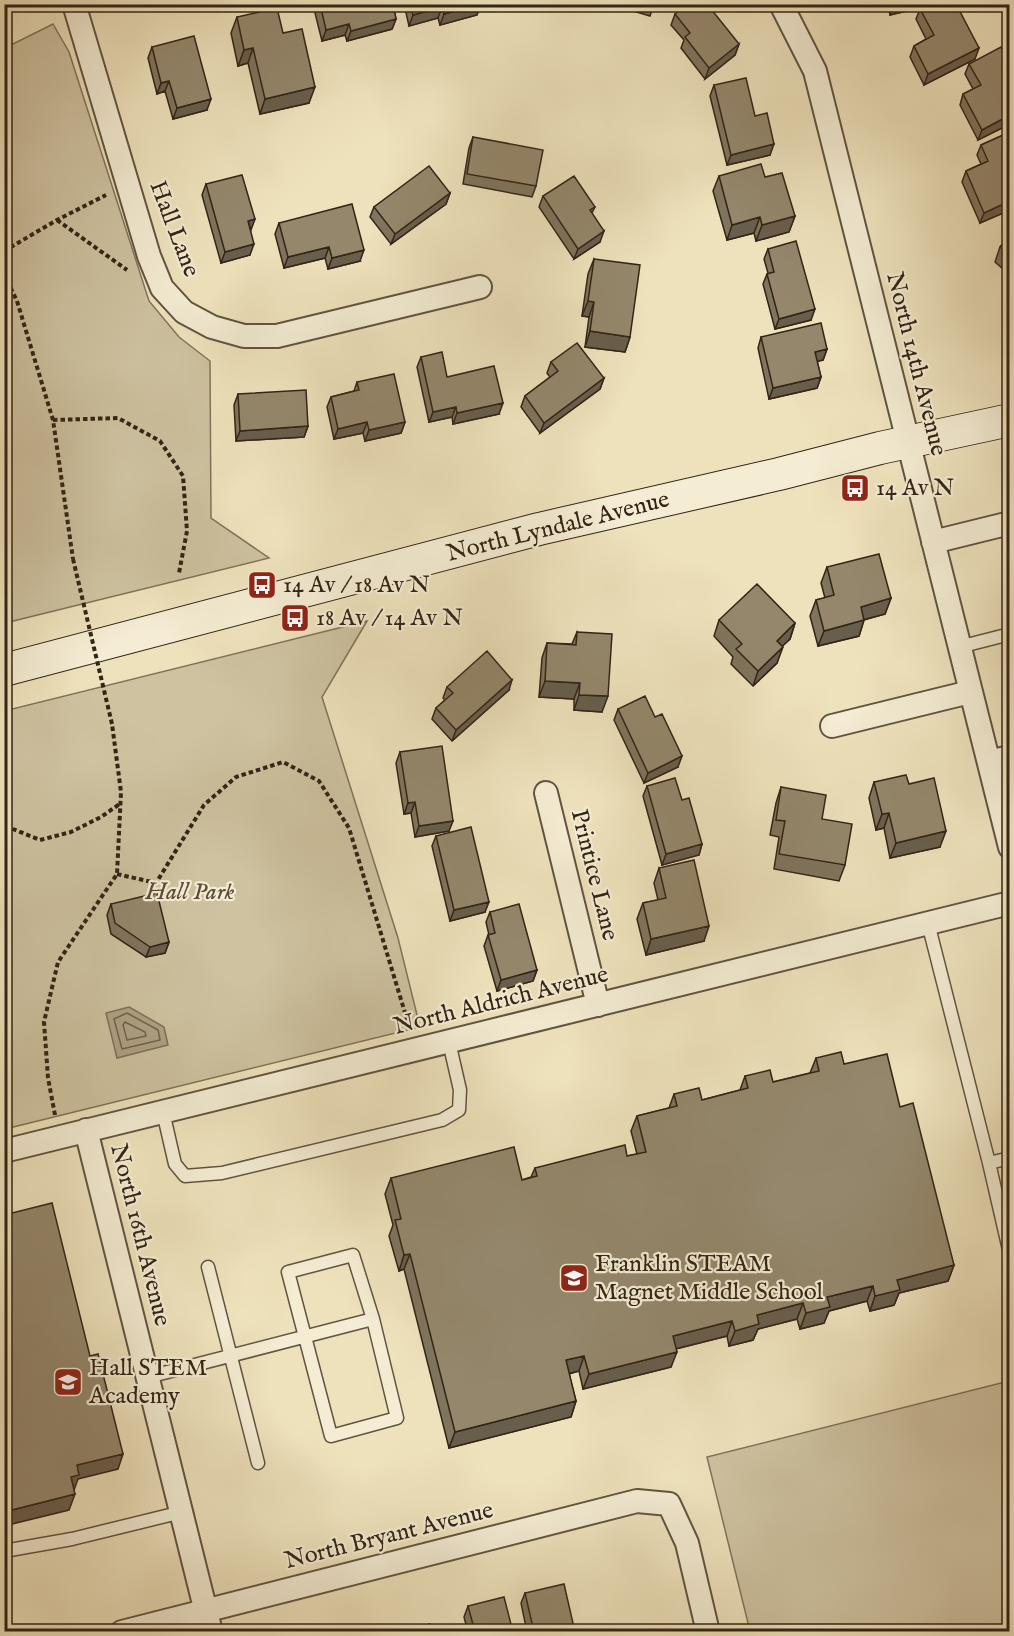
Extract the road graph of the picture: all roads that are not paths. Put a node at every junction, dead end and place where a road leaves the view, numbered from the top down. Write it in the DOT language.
graph roads {
  1 [pos="74,4"];
  2 [pos="781,4"];
  3 [pos="480,287"];
  4 [pos="1010,420"];
  5 [pos="908,442"];
  6 [pos="1010,523"];
  7 [pos="933,542"];
  8 [pos="1010,634"];
  9 [pos="959,647"];
  10 [pos="4,670"];
  11 [pos="970,692"];
  12 [pos="832,726"];
  13 [pos="999,760"];
  14 [pos="546,793"];
  15 [pos="1010,847"];
  16 [pos="1010,903"];
  17 [pos="928,923"];
  18 [pos="598,1005"];
  19 [pos="448,1042"];
  20 [pos="163,1112"];
  21 [pos="86,1130"];
  22 [pos="4,1151"];
  23 [pos="1010,1158"];
  24 [pos="989,1163"];
  25 [pos="1010,1254"];
  26 [pos="208,1267"];
  27 [pos="373,1319"];
  28 [pos="304,1336"];
  29 [pos="230,1355"];
  30 [pos="148,1377"];
  31 [pos="258,1463"];
  32 [pos="182,1512"];
  33 [pos="4,1551"];
  34 [pos="209,1621"];
  35 [pos="122,1632"];
  36 [pos="708,1632"];
  1 -- 3 [label="street, Hall Lane"];
  2 -- 5 [label="street, North 14th Avenue"];
  4 -- 5 [label="street, North Lyndale Avenue"];
  5 -- 7 [label="street, North 14th Avenue"];
  5 -- 10 [label="street, North Lyndale Avenue"];
  6 -- 7 [label="street"];
  7 -- 9 [label="street, North 14th Avenue"];
  8 -- 9 [label="lane"];
  9 -- 11 [label="street, North 14th Avenue"];
  11 -- 12 [label="street"];
  11 -- 13 [label="street, North 14th Avenue"];
  13 -- 15 [label="street, North 14th Avenue"];
  14 -- 18 [label="street, Printice Lane"];
  16 -- 17 [label="street, North Aldrich Avenue"];
  17 -- 18 [label="street, North Aldrich Avenue"];
  17 -- 24 [label="lane"];
  18 -- 19 [label="street, North Aldrich Avenue"];
  19 -- 20 [label="street, North Aldrich Avenue"];
  19 -- 20 [label="lane"];
  20 -- 21 [label="street, North Aldrich Avenue"];
  21 -- 22 [label="street, North Aldrich Avenue"];
  21 -- 30 [label="street, North 16th Avenue"];
  23 -- 24 [label="lane"];
  24 -- 25 [label="lane"];
  26 -- 29 [label="lane"];
  27 -- 28 [label="lane"];
  27 -- 28 [label="lane"];
  27 -- 28 [label="lane"];
  28 -- 29 [label="lane"];
  29 -- 30 [label="lane"];
  29 -- 31 [label="lane"];
  30 -- 32 [label="street, North 16th Avenue"];
  32 -- 33 [label="lane"];
  32 -- 34 [label="street, North 16th Avenue"];
  34 -- 35 [label="street, North Bryant Avenue"];
  34 -- 36 [label="street, North Bryant Avenue"];
}
